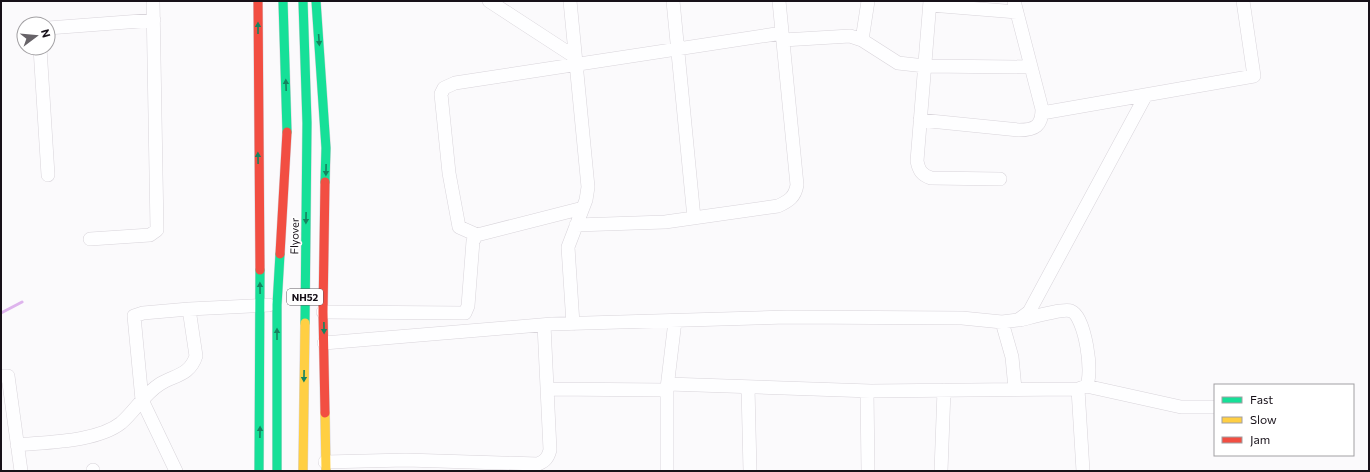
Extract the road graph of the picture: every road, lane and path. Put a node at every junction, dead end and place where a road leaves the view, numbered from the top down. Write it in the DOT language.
graph roads {
  1 [pos="153,1"];
  2 [pos="258,1"];
  3 [pos="283,1"];
  4 [pos="302,1"];
  5 [pos="316,1"];
  6 [pos="489,1"];
  7 [pos="570,1"];
  8 [pos="673,1"];
  9 [pos="779,1"];
  10 [pos="868,1"];
  11 [pos="1243,1"];
  12 [pos="930,3"];
  13 [pos="1015,7"];
  14 [pos="154,20"];
  15 [pos="56,27"];
  16 [pos="783,37"];
  17 [pos="862,40"];
  18 [pos="678,49"];
  19 [pos="41,56"];
  20 [pos="576,61"];
  21 [pos="925,66"];
  22 [pos="1031,67"];
  23 [pos="1146,95"];
  24 [pos="1042,113"];
  25 [pos="920,120"];
  26 [pos="48,175"];
  27 [pos="1000,179"];
  28 [pos="583,208"];
  29 [pos="694,218"];
  30 [pos="576,225"];
  31 [pos="477,235"];
  32 [pos="90,239"];
  33 [pos="277,305"];
  34 [pos="260,306"];
  35 [pos="190,309"];
  36 [pos="323,312"];
  37 [pos="1018,320"];
  38 [pos="675,321"];
  39 [pos="1002,322"];
  40 [pos="572,324"];
  41 [pos="544,325"];
  42 [pos="324,343"];
  43 [pos="1,376"];
  44 [pos="667,387"];
  45 [pos="748,387"];
  46 [pos="1082,387"];
  47 [pos="547,389"];
  48 [pos="1015,389"];
  49 [pos="867,390"];
  50 [pos="944,390"];
  51 [pos="142,400"];
  52 [pos="1214,407"];
  53 [pos="17,445"];
  54 [pos="326,466"];
  55 [pos="21,471"];
  56 [pos="176,471"];
  57 [pos="259,471"];
  58 [pos="277,471"];
  59 [pos="303,471"];
  60 [pos="667,471"];
  61 [pos="750,471"];
  62 [pos="868,471"];
  63 [pos="941,471"];
  64 [pos="1083,471"];
  1 -- 14 [label="street"];
  34 -- 2 [label="main road, one-way"];
  33 -- 3 [label="main road, Flyover / NH52, one-way"];
  4 -- 59 [label="main road, Flyover / NH52, one-way"];
  5 -- 36 [label="main road, one-way"];
  6 -- 20 [label="street"];
  7 -- 20 [label="street"];
  8 -- 18 [label="street"];
  9 -- 16 [label="street"];
  10 -- 17 [label="street"];
  11 -- 23 [label="street"];
  12 -- 13 [label="street"];
  12 -- 21 [label="street"];
  13 -- 22 [label="street"];
  14 -- 15 [label="street"];
  14 -- 32 [label="street"];
  16 -- 17 [label="street"];
  16 -- 18 [label="street"];
  16 -- 29 [label="street"];
  17 -- 21 [label="street"];
  18 -- 20 [label="street"];
  18 -- 29 [label="street"];
  19 -- 26 [label="street"];
  20 -- 28 [label="street"];
  20 -- 31 [label="street"];
  21 -- 22 [label="street"];
  21 -- 25 [label="street"];
  22 -- 24 [label="street"];
  23 -- 24 [label="street"];
  23 -- 37 [label="street"];
  24 -- 25 [label="street"];
  25 -- 27 [label="street"];
  28 -- 30 [label="street"];
  28 -- 31 [label="street"];
  29 -- 30 [label="street"];
  30 -- 40 [label="street"];
  31 -- 36 [label="street"];
  33 -- 34 [label="street"];
  58 -- 33 [label="main road, NH52, one-way"];
  34 -- 35 [label="street"];
  57 -- 34 [label="main road, one-way"];
  35 -- 51 [label="street"];
  35 -- 51 [label="street"];
  36 -- 42 [label="main road, one-way"];
  37 -- 39 [label="street"];
  37 -- 46 [label="street"];
  38 -- 39 [label="street"];
  38 -- 40 [label="street"];
  38 -- 44 [label="street"];
  39 -- 48 [label="street"];
  40 -- 41 [label="street"];
  41 -- 42 [label="street"];
  41 -- 47 [label="street"];
  42 -- 54 [label="main road"];
  43 -- 53 [label="street"];
  44 -- 45 [label="street"];
  44 -- 47 [label="street"];
  44 -- 60 [label="street"];
  45 -- 49 [label="street"];
  45 -- 61 [label="street"];
  46 -- 48 [label="street"];
  46 -- 52 [label="street"];
  46 -- 64 [label="street"];
  47 -- 54 [label="street"];
  48 -- 50 [label="street"];
  49 -- 50 [label="street"];
  49 -- 62 [label="street"];
  50 -- 63 [label="street"];
  51 -- 53 [label="street"];
  51 -- 56 [label="street"];
  53 -- 55 [label="street"];
}
